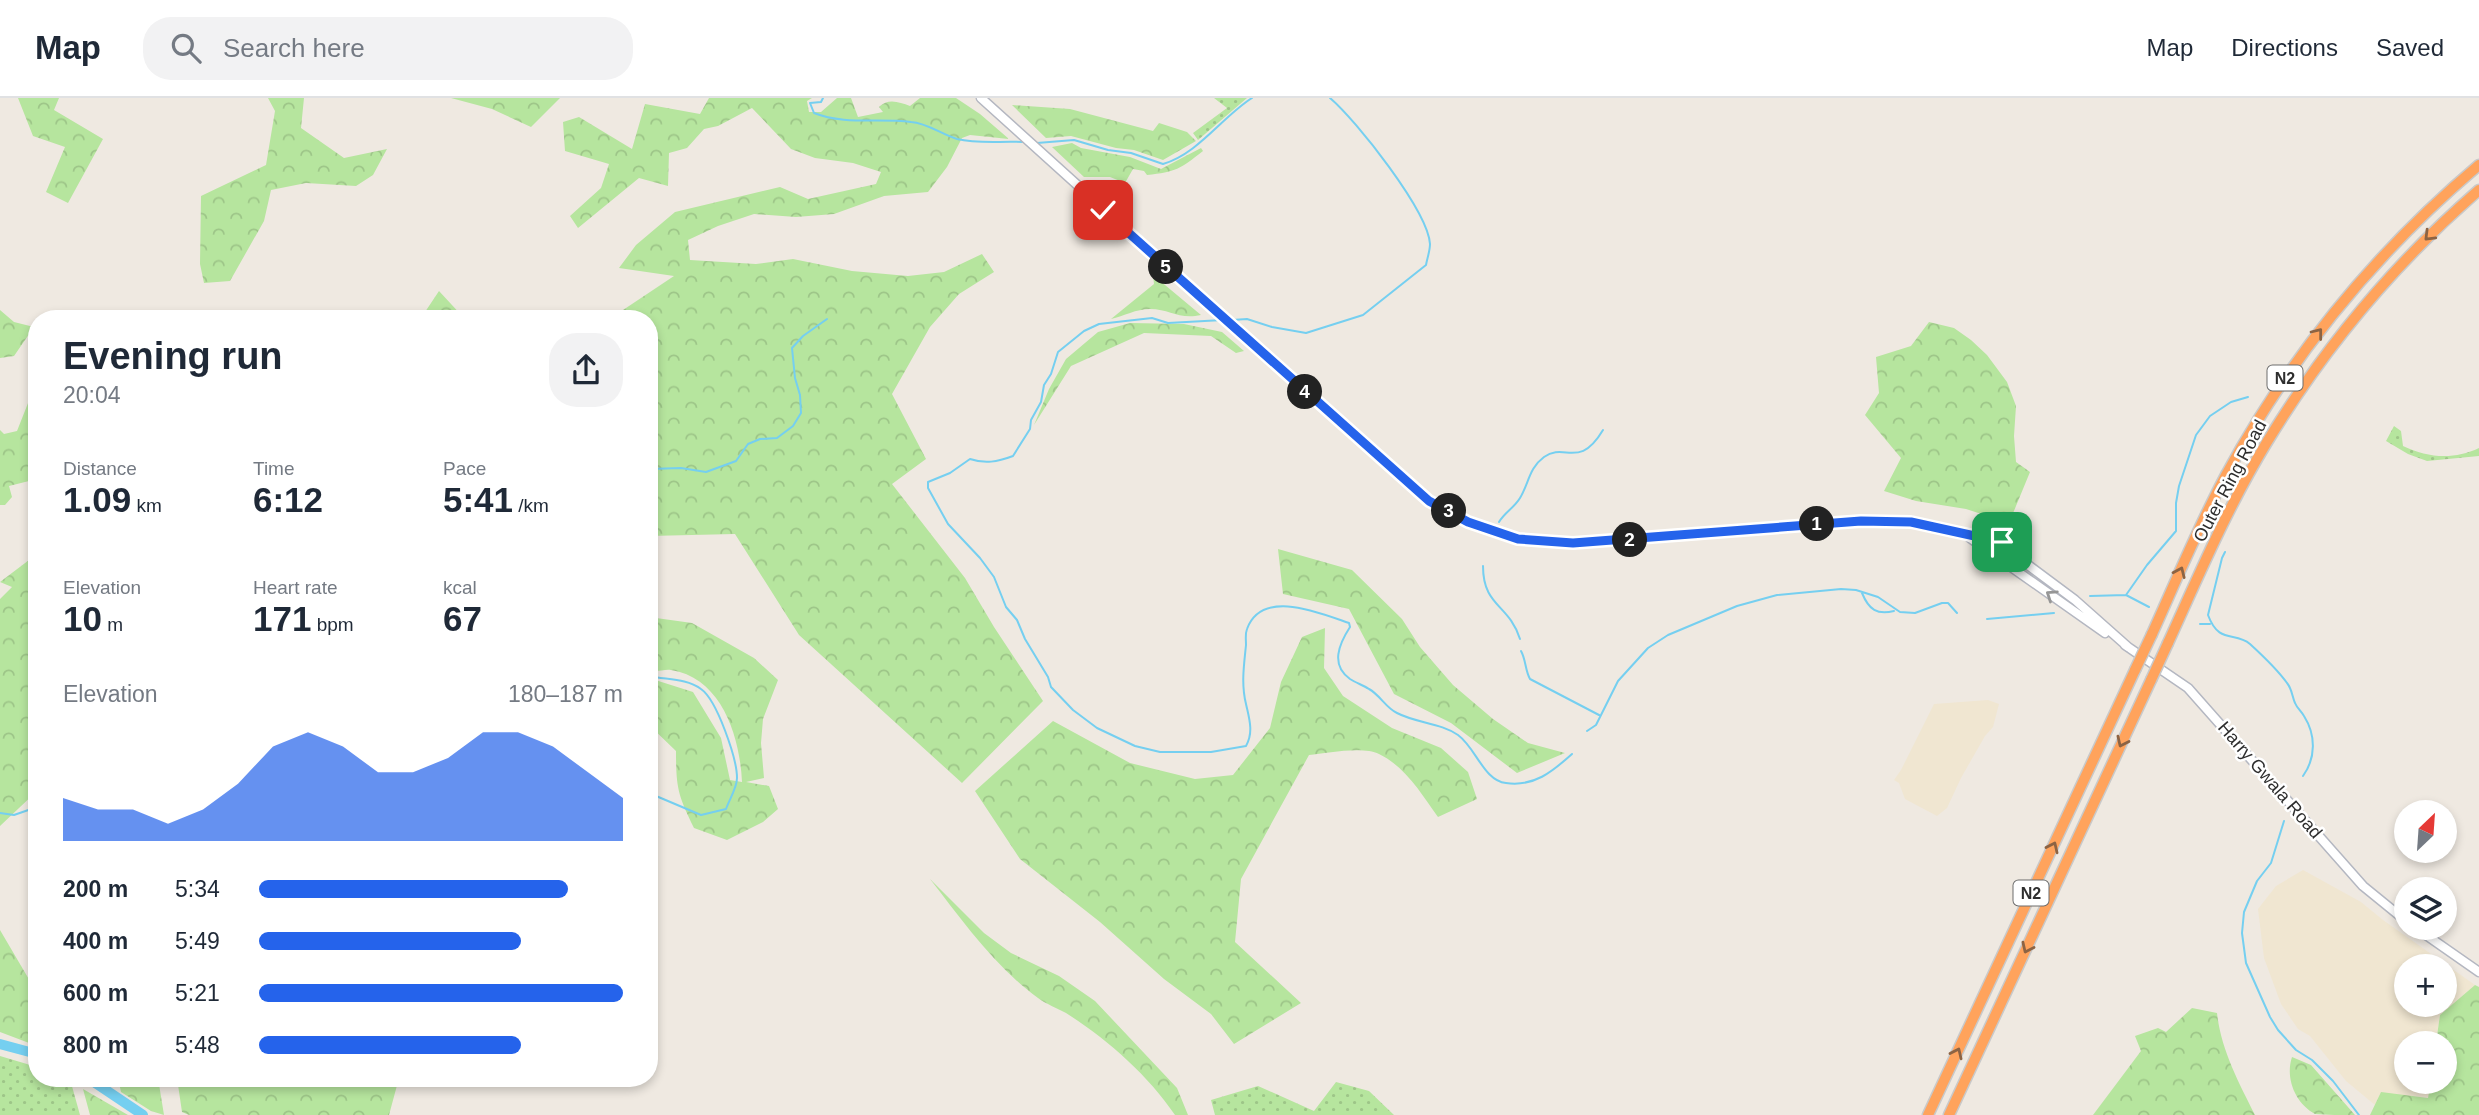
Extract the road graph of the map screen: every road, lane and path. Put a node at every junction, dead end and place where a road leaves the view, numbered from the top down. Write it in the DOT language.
graph roads {
  1 [pos="981,98"];
  2 [pos="2479,165"];
  3 [pos="2479,190"];
  4 [pos="1967,536"];
  5 [pos="1982,538"];
  6 [pos="2014,542"];
  7 [pos="2128,647"];
  8 [pos="2394,911"];
  9 [pos="2433,940"];
  10 [pos="2479,972"];
  11 [pos="1928,1115"];
  12 [pos="1949,1115"];
  1 -- 4 [label="main road, Harry Gwala Road"];
  11 -- 2 [label="highway, N2, one-way, bridge"];
  3 -- 12 [label="highway, Outer Ring Road / N2, one-way, bridge"];
  4 -- 5 [label="main road, Harry Gwala Road"];
  7 -- 4 [label="main road, Harry Gwala Road, one-way"];
  5 -- 6 [label="main road"];
  5 -- 7 [label="main road, Harry Gwala Road"];
  7 -- 8 [label="main road, Harry Gwala Road"];
  9 -- 10 [label="main road"];
}
